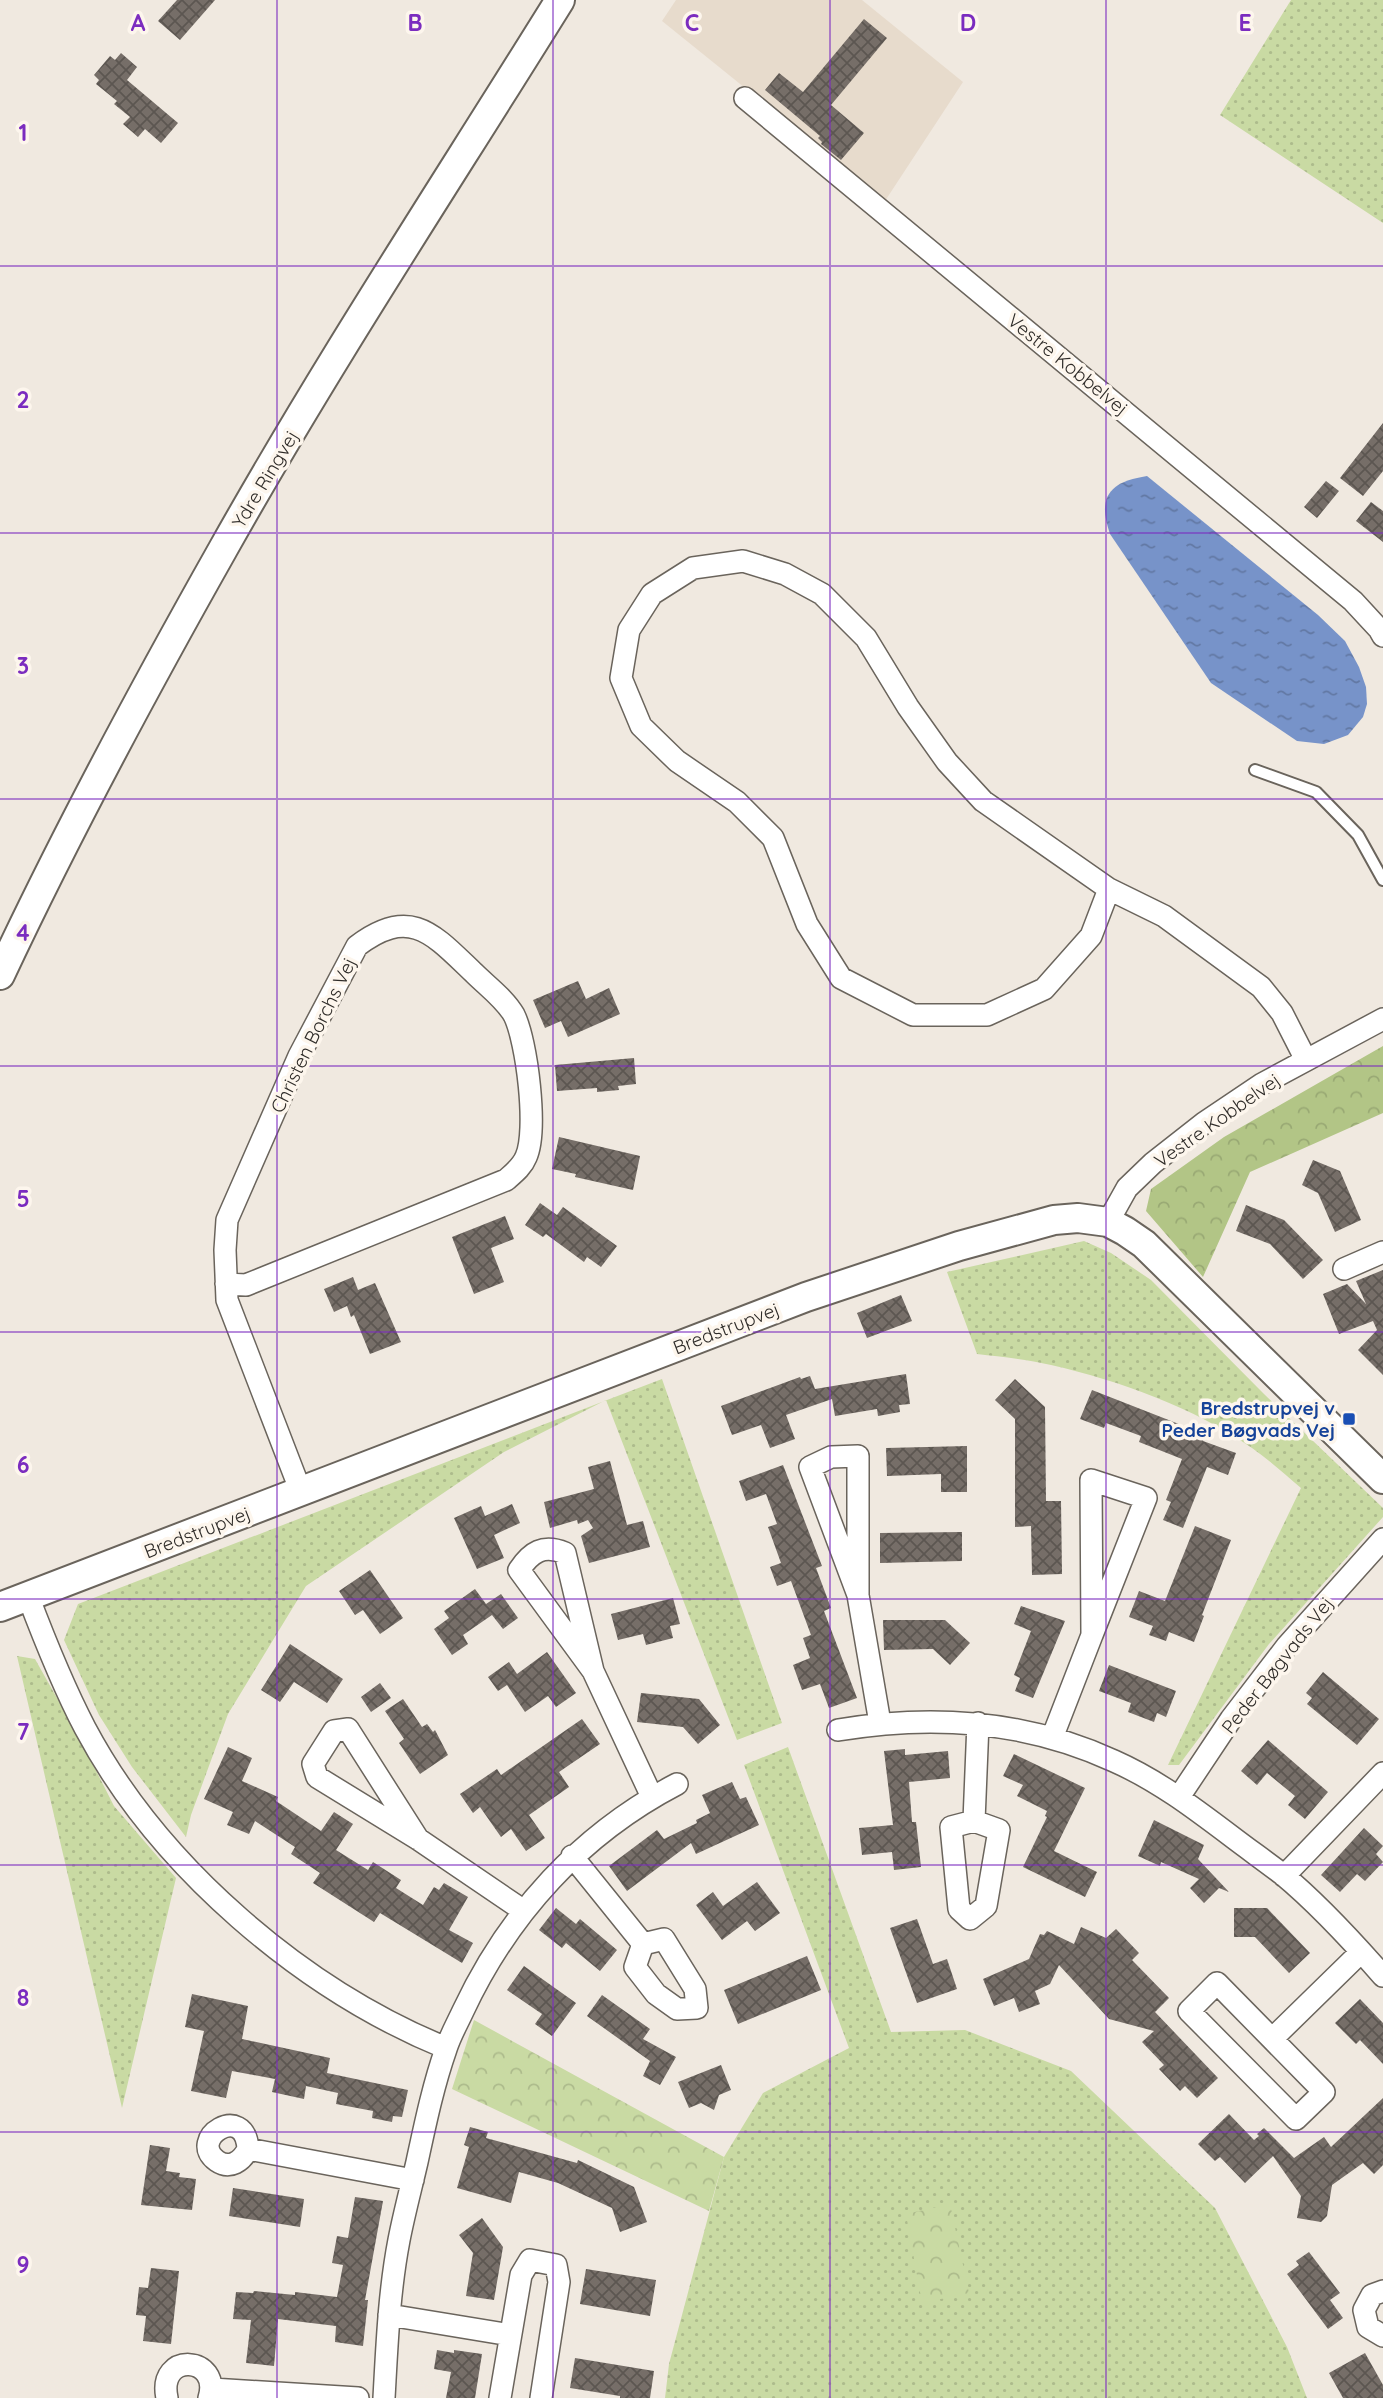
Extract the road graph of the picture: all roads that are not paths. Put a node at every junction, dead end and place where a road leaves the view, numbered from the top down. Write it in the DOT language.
graph roads {
  1 [pos="561,0"];
  2 [pos="745,98"];
  3 [pos="1383,636"];
  4 [pos="1255,771"];
  5 [pos="1383,880"];
  6 [pos="1109,889"];
  7 [pos="0,975"];
  8 [pos="1383,1019"];
  9 [pos="1306,1060"];
  10 [pos="1108,1222"];
  11 [pos="1383,1252"];
  12 [pos="1344,1269"];
  13 [pos="226,1284"];
  14 [pos="1383,1479"];
  15 [pos="301,1492"];
  16 [pos="1383,1539"];
  17 [pos="858,1595"];
  18 [pos="28,1597"];
  19 [pos="0,1606"];
  20 [pos="1092,1635"];
  21 [pos="593,1671"];
  22 [pos="880,1723"];
  23 [pos="978,1723"];
  24 [pos="838,1730"];
  25 [pos="1052,1738"];
  26 [pos="1383,1773"];
  27 [pos="677,1784"];
  28 [pos="652,1797"];
  29 [pos="1179,1797"];
  30 [pos="974,1821"];
  31 [pos="418,1839"];
  32 [pos="572,1856"];
  33 [pos="1284,1876"];
  34 [pos="524,1911"];
  35 [pos="643,1944"];
  36 [pos="1361,1952"];
  37 [pos="1383,1976"];
  38 [pos="1272,2039"];
  39 [pos="446,2048"];
  40 [pos="248,2149"];
  41 [pos="413,2180"];
  42 [pos="1383,2291"];
  43 [pos="389,2315"];
  44 [pos="510,2335"];
  45 [pos="1383,2336"];
  46 [pos="211,2393"];
  47 [pos="167,2398"];
  48 [pos="358,2398"];
  49 [pos="384,2398"];
  50 [pos="500,2398"];
  51 [pos="541,2398"];
  1 -- 7 [label="street, Ydre Ringvej"];
  2 -- 3 [label="street, Vestre Kobbelvej"];
  4 -- 5 [label="lane"];
  6 -- 6 [label="street"];
  6 -- 9 [label="street"];
  8 -- 9 [label="street, Vestre Kobbelvej"];
  9 -- 10 [label="street, Vestre Kobbelvej"];
  10 -- 14 [label="street, Bredstrupvej"];
  10 -- 15 [label="street, Bredstrupvej"];
  11 -- 12 [label="street"];
  13 -- 13 [label="street, Christen Borchs Vej"];
  13 -- 15 [label="street, Christen Borchs Vej"];
  15 -- 18 [label="street, Bredstrupvej"];
  16 -- 29 [label="street, Peder Bøgvads Vej"];
  17 -- 17 [label="street"];
  17 -- 22 [label="street"];
  18 -- 19 [label="street, Bredstrupvej"];
  18 -- 39 [label="street"];
  20 -- 20 [label="street"];
  20 -- 25 [label="street"];
  21 -- 21 [label="street"];
  21 -- 28 [label="street"];
  22 -- 23 [label="street"];
  22 -- 24 [label="street"];
  23 -- 25 [label="street"];
  23 -- 30 [label="street"];
  25 -- 29 [label="street"];
  26 -- 33 [label="street"];
  27 -- 28 [label="street"];
  28 -- 32 [label="street"];
  29 -- 33 [label="street"];
  31 -- 31 [label="street"];
  31 -- 34 [label="street"];
  32 -- 34 [label="street"];
  32 -- 35 [label="street"];
  33 -- 36 [label="street"];
  34 -- 39 [label="street"];
  36 -- 37 [label="street"];
  36 -- 38 [label="street"];
  38 -- 38 [label="street"];
  39 -- 41 [label="street"];
  40 -- 41 [label="street"];
  41 -- 43 [label="street"];
  42 -- 45 [label="street"];
  43 -- 44 [label="street"];
  43 -- 49 [label="street"];
  44 -- 50 [label="street"];
  44 -- 51 [label="street"];
  46 -- 47 [label="street"];
  46 -- 48 [label="street"];
}
